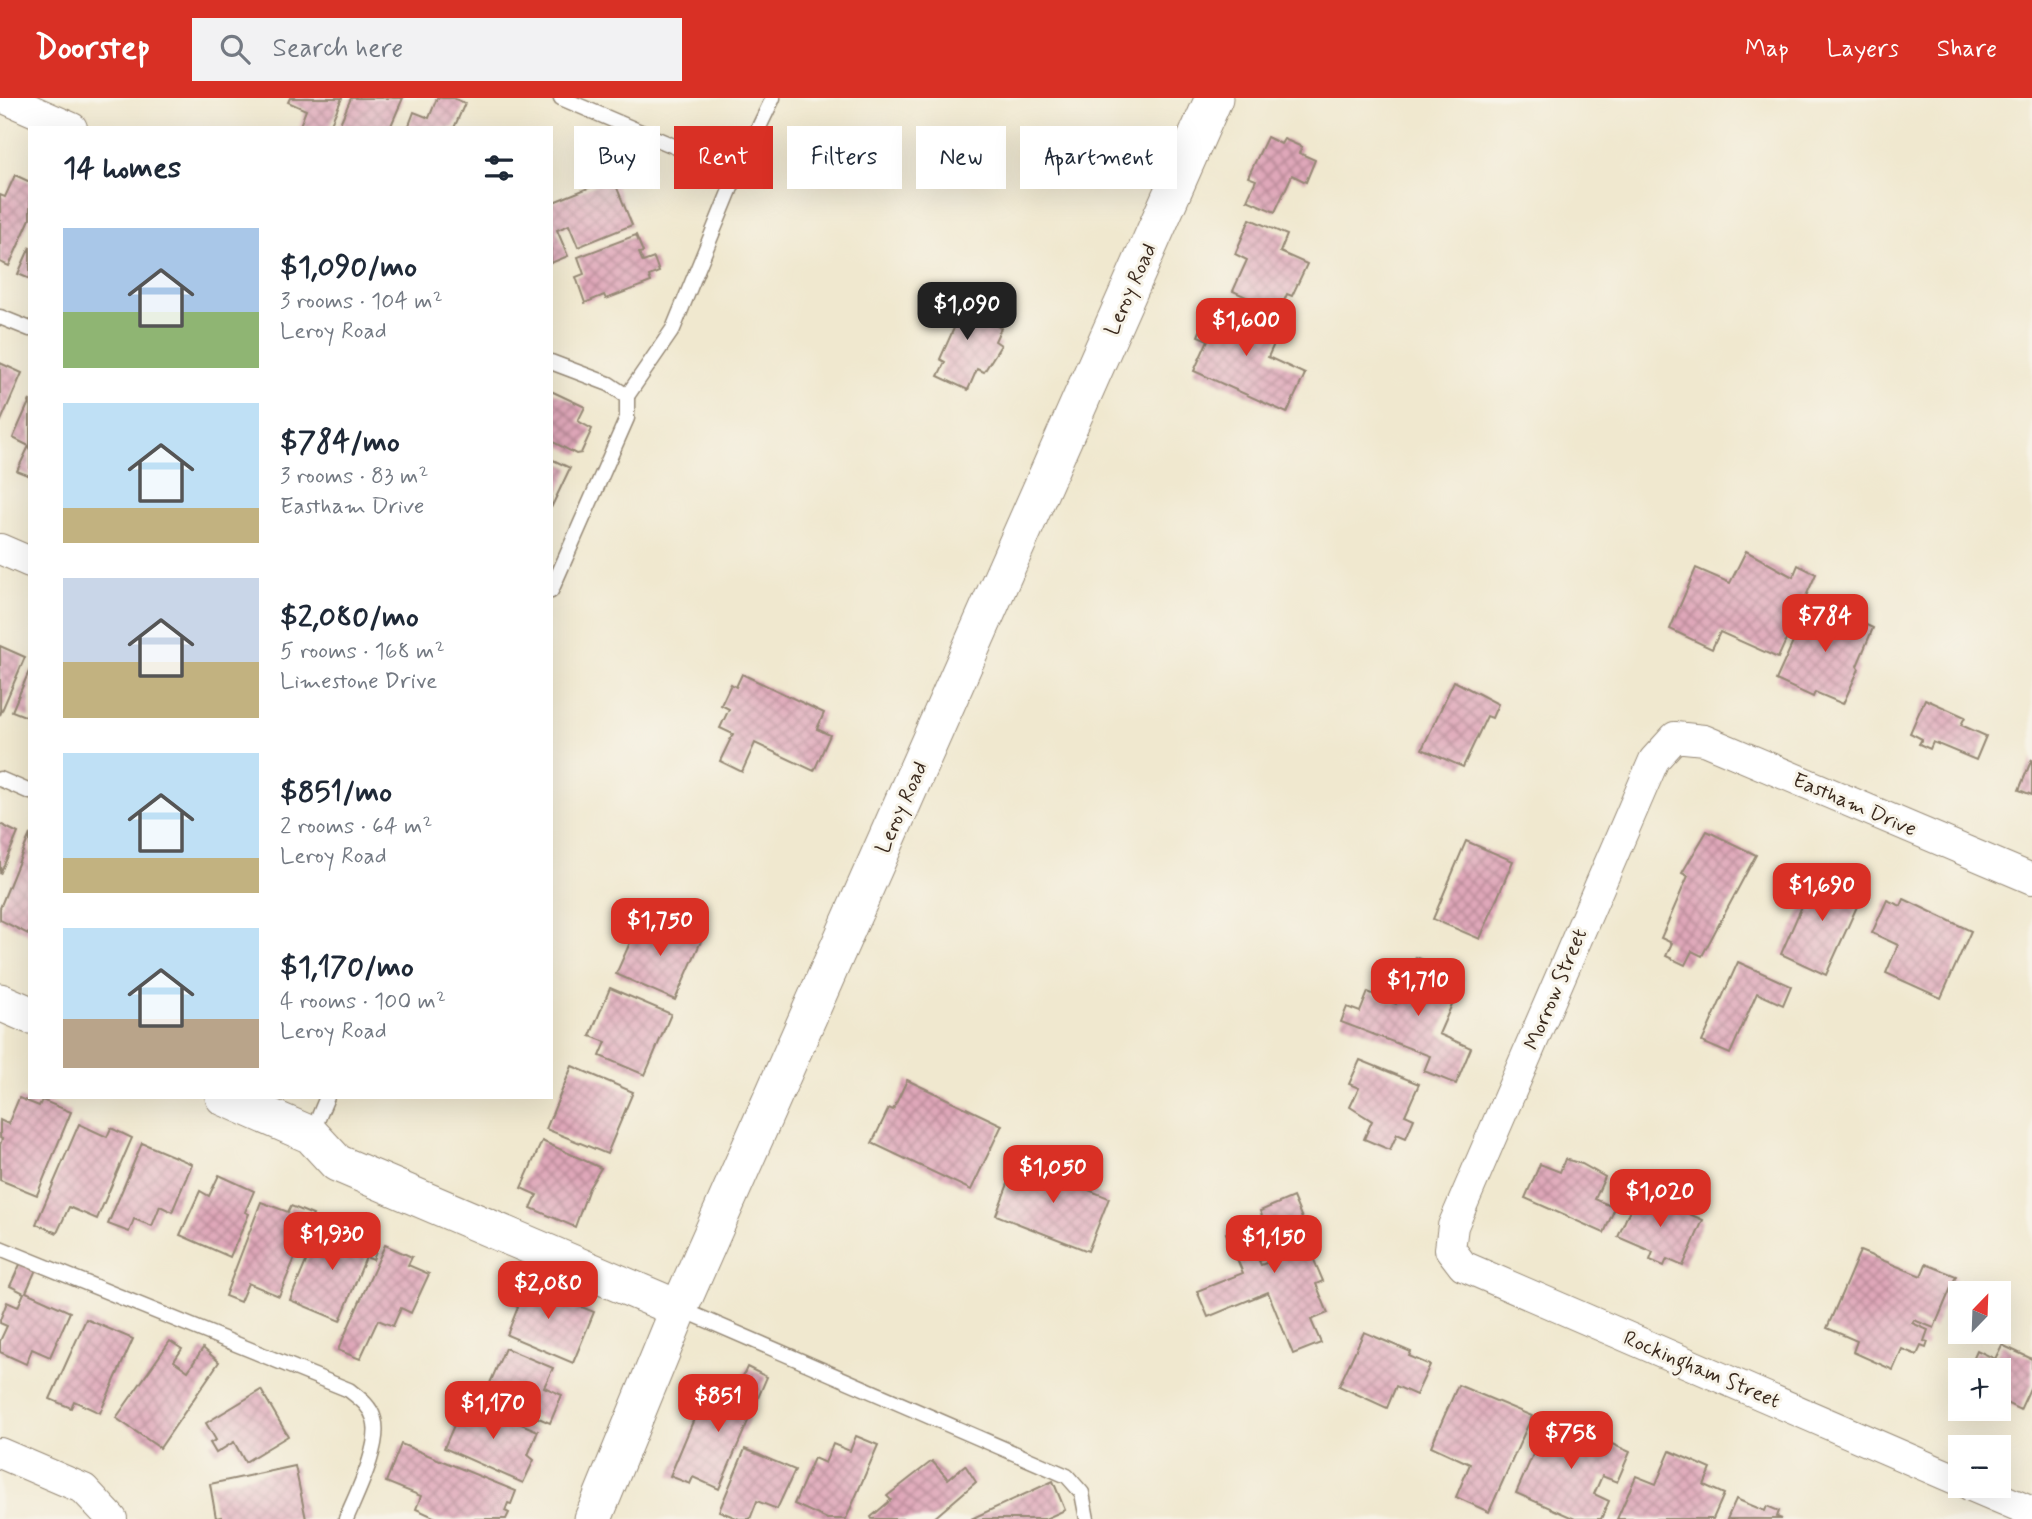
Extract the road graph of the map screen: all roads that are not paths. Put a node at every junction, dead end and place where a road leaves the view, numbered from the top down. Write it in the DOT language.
graph roads {
  1 [pos="4,98"];
  2 [pos="561,98"];
  3 [pos="773,98"];
  4 [pos="1214,98"];
  5 [pos="67,126"];
  6 [pos="760,126"];
  7 [pos="674,146"];
  8 [pos="730,189"];
  9 [pos="0,317"];
  10 [pos="28,328"];
  11 [pos="553,363"];
  12 [pos="627,396"];
  13 [pos="0,549"];
  14 [pos="28,561"];
  15 [pos="553,586"];
  16 [pos="1675,737"];
  17 [pos="0,779"];
  18 [pos="28,791"];
  19 [pos="2032,879"];
  20 [pos="0,1002"];
  21 [pos="28,1014"];
  22 [pos="229,1099"];
  23 [pos="326,1099"];
  24 [pos="311,1135"];
  25 [pos="0,1248"];
  26 [pos="1450,1249"];
  27 [pos="679,1309"];
  28 [pos="0,1453"];
  29 [pos="1948,1476"];
  30 [pos="1999,1498"];
  31 [pos="2032,1512"];
  32 [pos="112,1519"];
  33 [pos="346,1519"];
  34 [pos="593,1519"];
  35 [pos="1087,1519"];
  1 -- 5 [label="street"];
  2 -- 7 [label="lane"];
  3 -- 6 [label="lane"];
  4 -- 27 [label="street, Leroy Road"];
  8 -- 12 [label="lane"];
  9 -- 10 [label="lane"];
  11 -- 12 [label="lane"];
  12 -- 15 [label="lane"];
  13 -- 14 [label="street"];
  16 -- 19 [label="street, Eastham Drive"];
  16 -- 26 [label="street, Morrow Street"];
  17 -- 18 [label="lane"];
  20 -- 21 [label="street"];
  22 -- 24 [label="street"];
  23 -- 24 [label="lane"];
  24 -- 27 [label="street"];
  25 -- 33 [label="lane"];
  26 -- 29 [label="street, Rockingham Street"];
  27 -- 34 [label="street, Leroy Road"];
  27 -- 35 [label="lane"];
  28 -- 32 [label="street"];
  30 -- 31 [label="street"];
}
